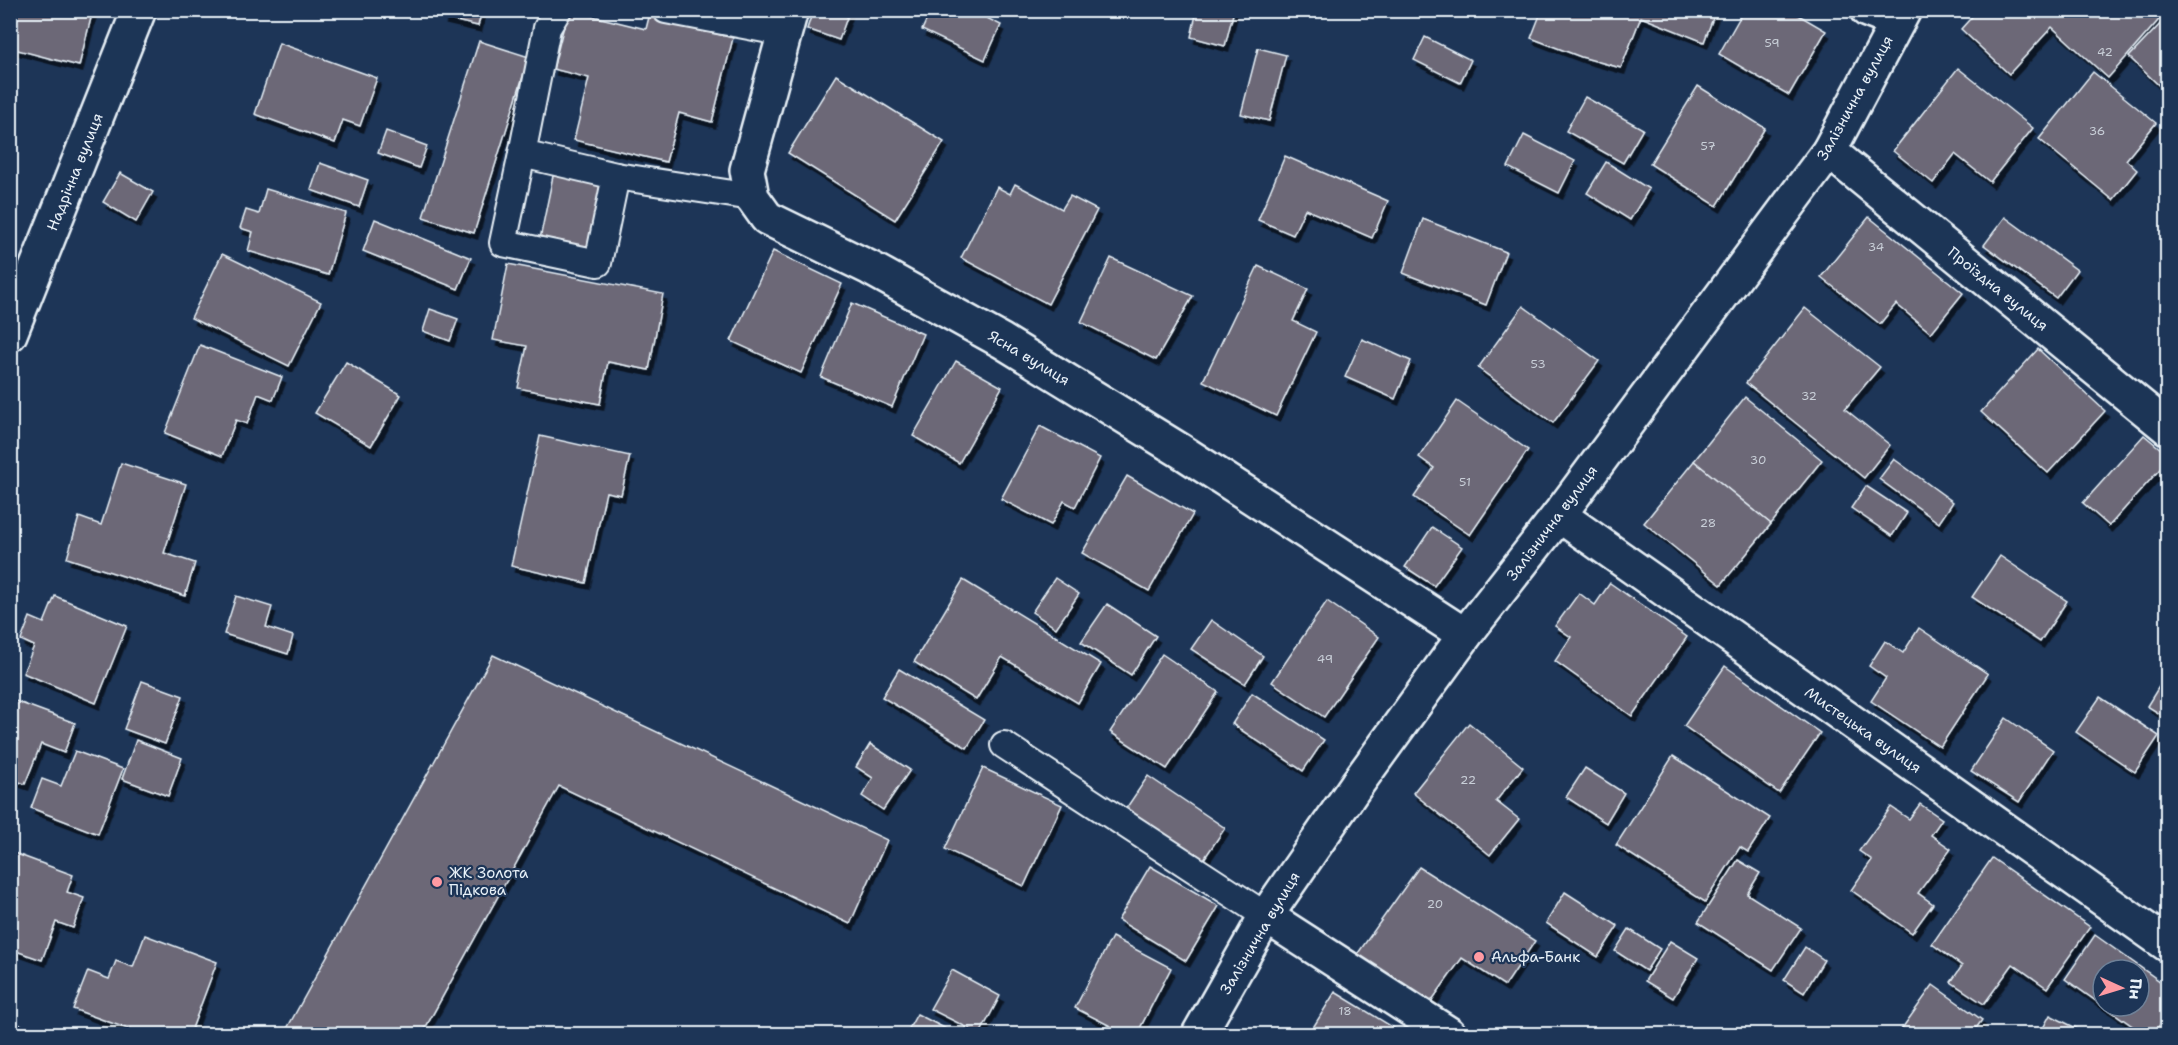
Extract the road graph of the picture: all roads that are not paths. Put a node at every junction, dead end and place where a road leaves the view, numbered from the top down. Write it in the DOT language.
graph roads {
  1 [pos="139,10"];
  2 [pos="558,10"];
  3 [pos="666,10"];
  4 [pos="1867,10"];
  5 [pos="1900,16"];
  6 [pos="788,22"];
  7 [pos="1829,151"];
  8 [pos="522,154"];
  9 [pos="616,176"];
  10 [pos="752,197"];
  11 [pos="10,334"];
  12 [pos="2168,428"];
  13 [pos="1559,515"];
  14 [pos="1465,635"];
  15 [pos="1004,745"];
  16 [pos="1266,916"];
  17 [pos="2168,945"];
  18 [pos="1199,1035"];
  19 [pos="1449,1035"];
  1 -- 11 [label="street, Надрічна вулиця"];
  2 -- 8 [label="lane"];
  3 -- 6 [label="lane"];
  4 -- 5 [label="street"];
  5 -- 7 [label="street, Залізнична вулиця"];
  6 -- 10 [label="street"];
  7 -- 12 [label="street, Проїздна вулиця"];
  7 -- 13 [label="street, Залізнична вулиця"];
  8 -- 9 [label="lane"];
  8 -- 9 [label="lane"];
  9 -- 10 [label="lane"];
  10 -- 14 [label="street, Ясна вулиця"];
  13 -- 14 [label="street, Залізнична вулиця"];
  13 -- 17 [label="street, Мистецька вулиця"];
  14 -- 16 [label="street, Залізнична вулиця"];
  15 -- 16 [label="lane"];
  16 -- 18 [label="street, Залізнична вулиця"];
  16 -- 19 [label="street"];
}
